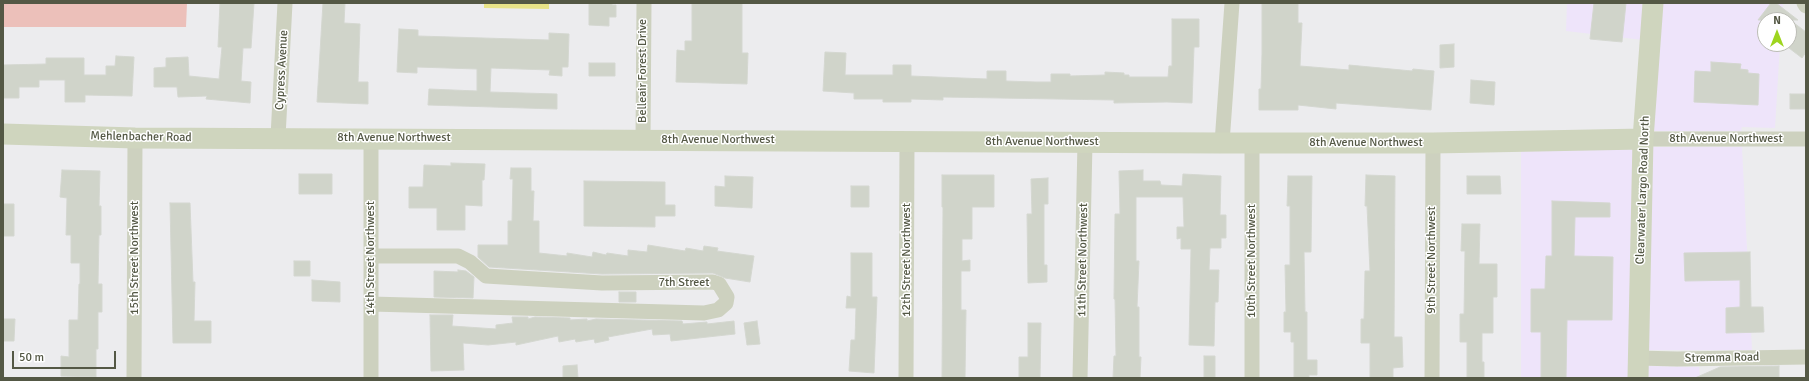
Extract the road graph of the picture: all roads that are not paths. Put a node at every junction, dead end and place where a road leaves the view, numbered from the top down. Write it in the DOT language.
graph roads {
  1 [pos="285,3"];
  2 [pos="644,3"];
  3 [pos="1232,3"];
  4 [pos="1653,3"];
  5 [pos="1804,3"];
  6 [pos="1806,6"];
  7 [pos="3,134"];
  8 [pos="278,137"];
  9 [pos="135,138"];
  10 [pos="371,138"];
  11 [pos="1643,139"];
  12 [pos="1806,139"];
  13 [pos="643,140"];
  14 [pos="907,142"];
  15 [pos="1086,142"];
  16 [pos="1222,143"];
  17 [pos="1252,143"];
  18 [pos="1433,143"];
  19 [pos="372,256"];
  20 [pos="371,304"];
  21 [pos="1806,357"];
  22 [pos="1638,368"];
  23 [pos="134,378"];
  24 [pos="371,378"];
  25 [pos="906,378"];
  26 [pos="1080,378"];
  27 [pos="1252,378"];
  28 [pos="1432,378"];
  1 -- 8 [label="street, Cypress Avenue"];
  2 -- 13 [label="street, Belleair Forest Drive"];
  3 -- 16 [label="street"];
  4 -- 11 [label="street, Clearwater Largo Road North"];
  5 -- 6 [label="street"];
  7 -- 9 [label="street, Mehlenbacher Road"];
  8 -- 9 [label="street, Mehlenbacher Road"];
  8 -- 10 [label="street, 8th Avenue Northwest"];
  9 -- 23 [label="street, 15th Street Northwest"];
  10 -- 13 [label="street, 8th Avenue Northwest"];
  10 -- 19 [label="street, 14th Street Northwest"];
  11 -- 12 [label="street, 8th Avenue Northwest"];
  11 -- 18 [label="street, 8th Avenue Northwest"];
  11 -- 22 [label="street, Clearwater Largo Road North"];
  13 -- 14 [label="street, 8th Avenue Northwest"];
  14 -- 15 [label="street, 8th Avenue Northwest"];
  14 -- 25 [label="street, 12th Street Northwest"];
  15 -- 16 [label="street, 8th Avenue Northwest"];
  15 -- 26 [label="street, 11th Street Northwest"];
  16 -- 17 [label="street, 8th Avenue Northwest"];
  17 -- 18 [label="street, 8th Avenue Northwest"];
  17 -- 27 [label="street, 10th Street Northwest"];
  18 -- 28 [label="street, 9th Street Northwest"];
  19 -- 20 [label="street, 14th Street Northwest"];
  19 -- 20 [label="street, 7th Street"];
  20 -- 24 [label="street, 14th Street Northwest"];
  21 -- 22 [label="street, Stremma Road"];
}
